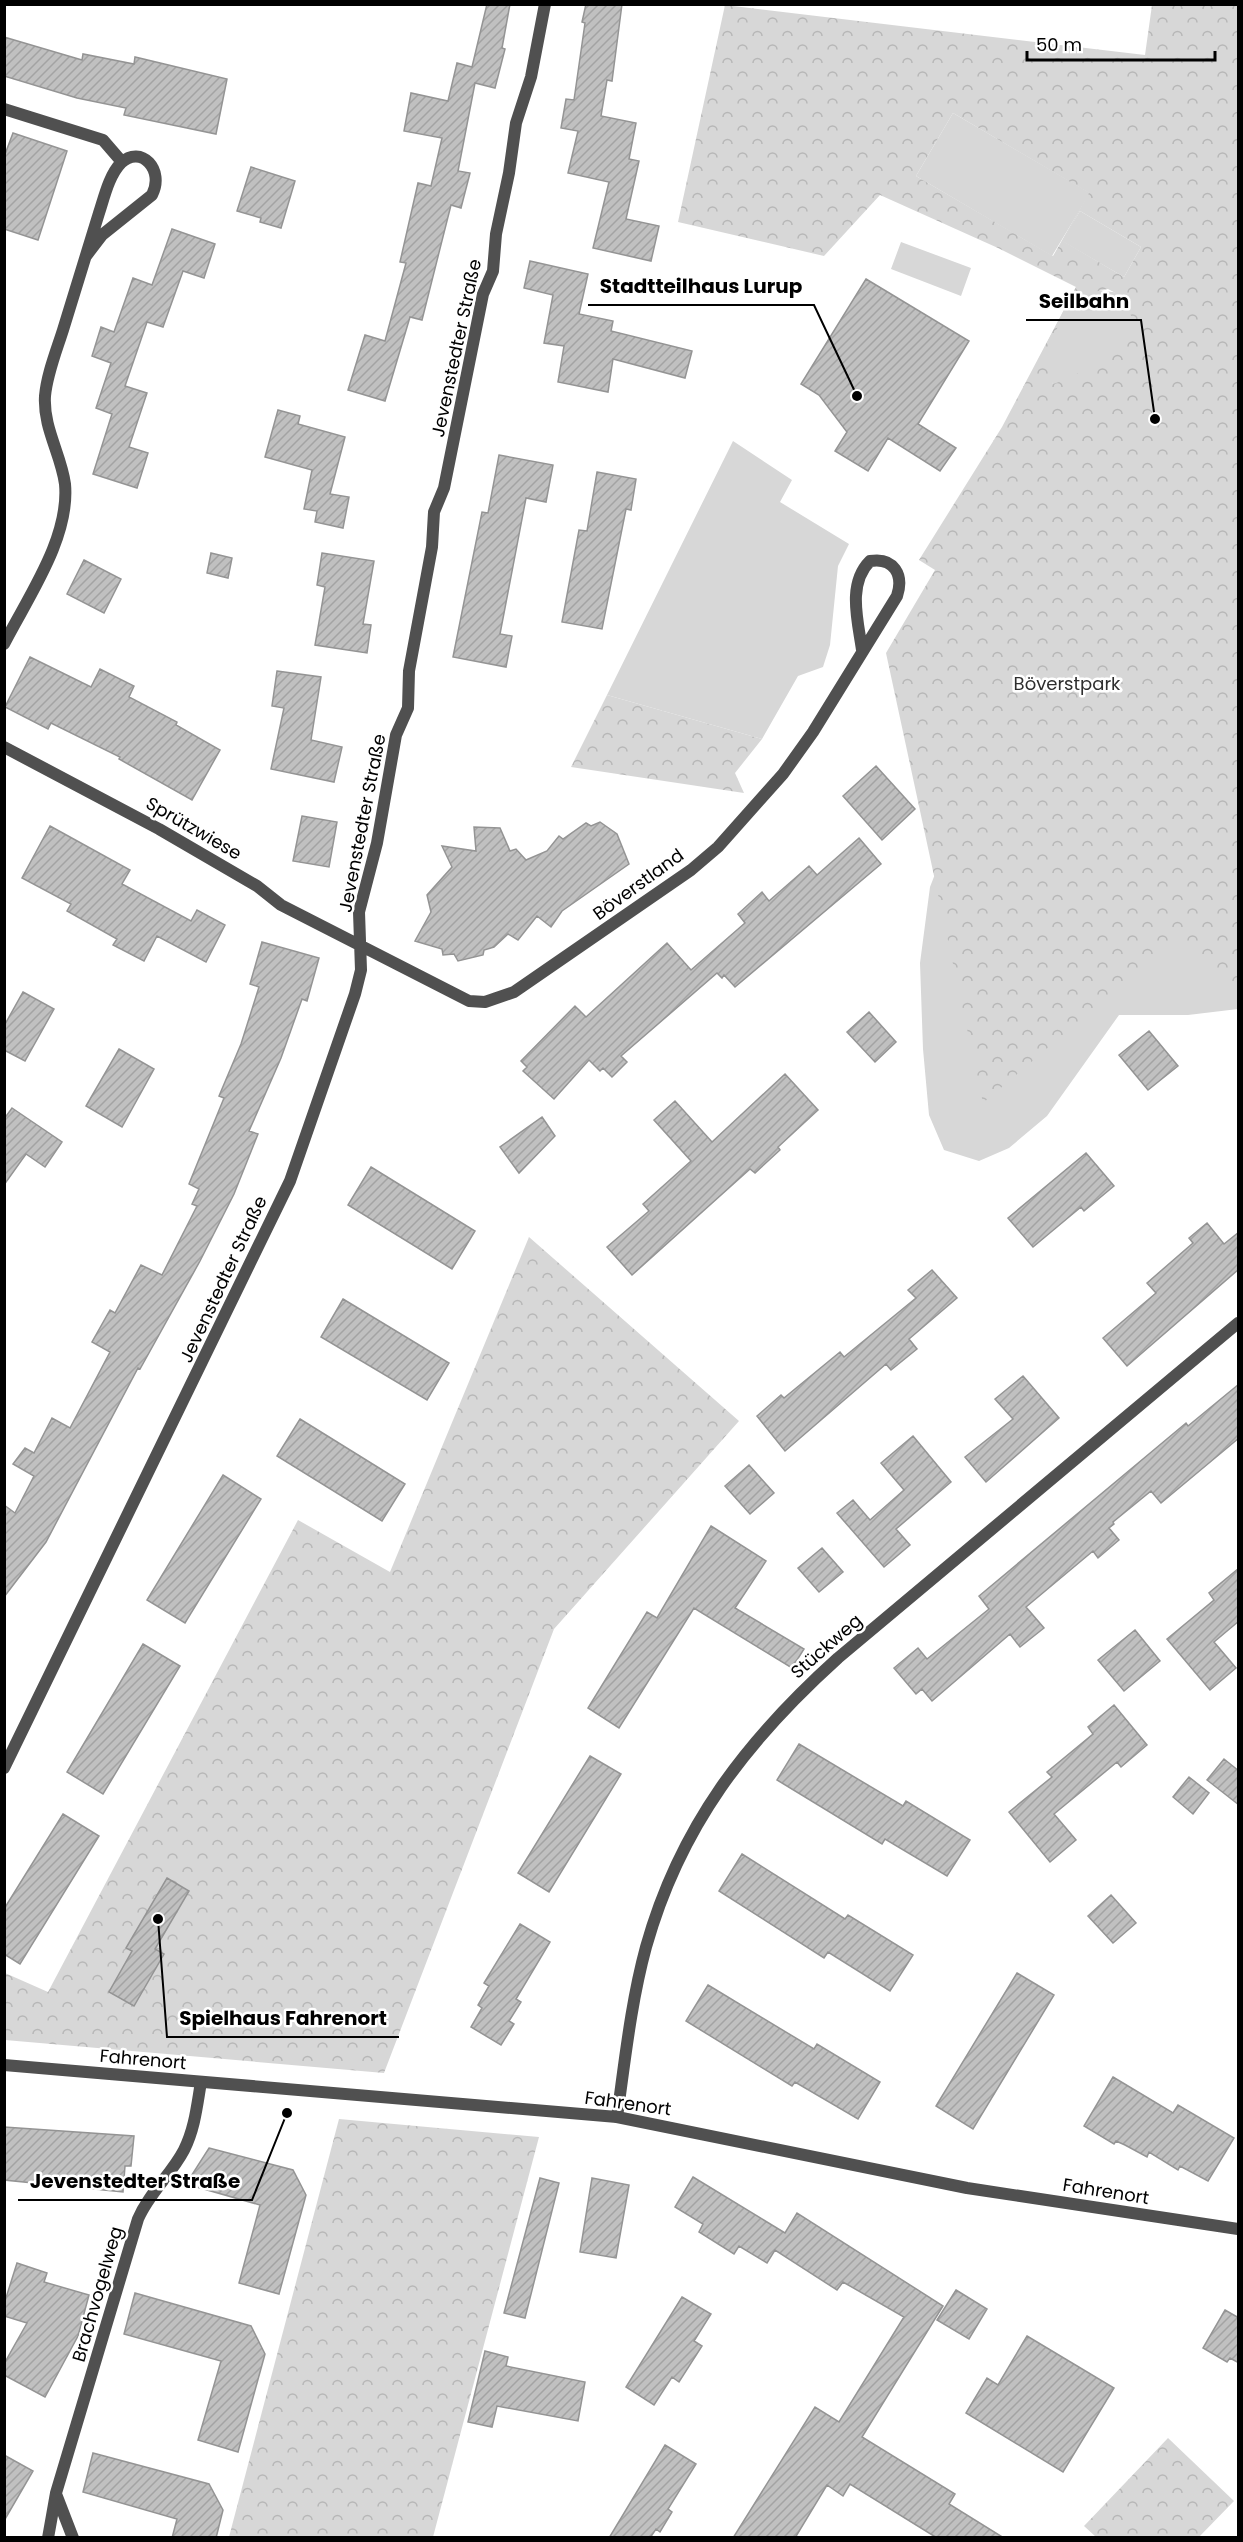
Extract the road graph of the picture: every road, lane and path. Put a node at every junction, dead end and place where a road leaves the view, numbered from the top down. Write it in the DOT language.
graph roads {
  1 [pos="545,4"];
  2 [pos="4,109"];
  3 [pos="122,162"];
  4 [pos="86,256"];
  5 [pos="4,644"];
  6 [pos="862,650"];
  7 [pos="4,747"];
  8 [pos="361,947"];
  9 [pos="1239,1323"];
  10 [pos="4,1768"];
  11 [pos="4,2065"];
  12 [pos="201,2082"];
  13 [pos="617,2117"];
  14 [pos="1239,2229"];
  15 [pos="56,2493"];
  16 [pos="48,2538"];
  17 [pos="73,2538"];
  1 -- 8 [label="street, Jevenstedter Straße"];
  2 -- 3 [label="street"];
  3 -- 4 [label="street"];
  3 -- 4 [label="street"];
  4 -- 5 [label="street"];
  6 -- 6 [label="street, Böverstland"];
  6 -- 8 [label="street, Böverstland"];
  7 -- 8 [label="street, Sprützwiese"];
  8 -- 10 [label="street, Jevenstedter Straße"];
  9 -- 13 [label="street, Stückweg"];
  11 -- 12 [label="street, Fahrenort"];
  12 -- 13 [label="street, Fahrenort"];
  12 -- 15 [label="street, Brachvogelweg"];
  13 -- 14 [label="street, Fahrenort"];
  15 -- 16 [label="street, Brachvogelweg"];
  15 -- 17 [label="street"];
}
